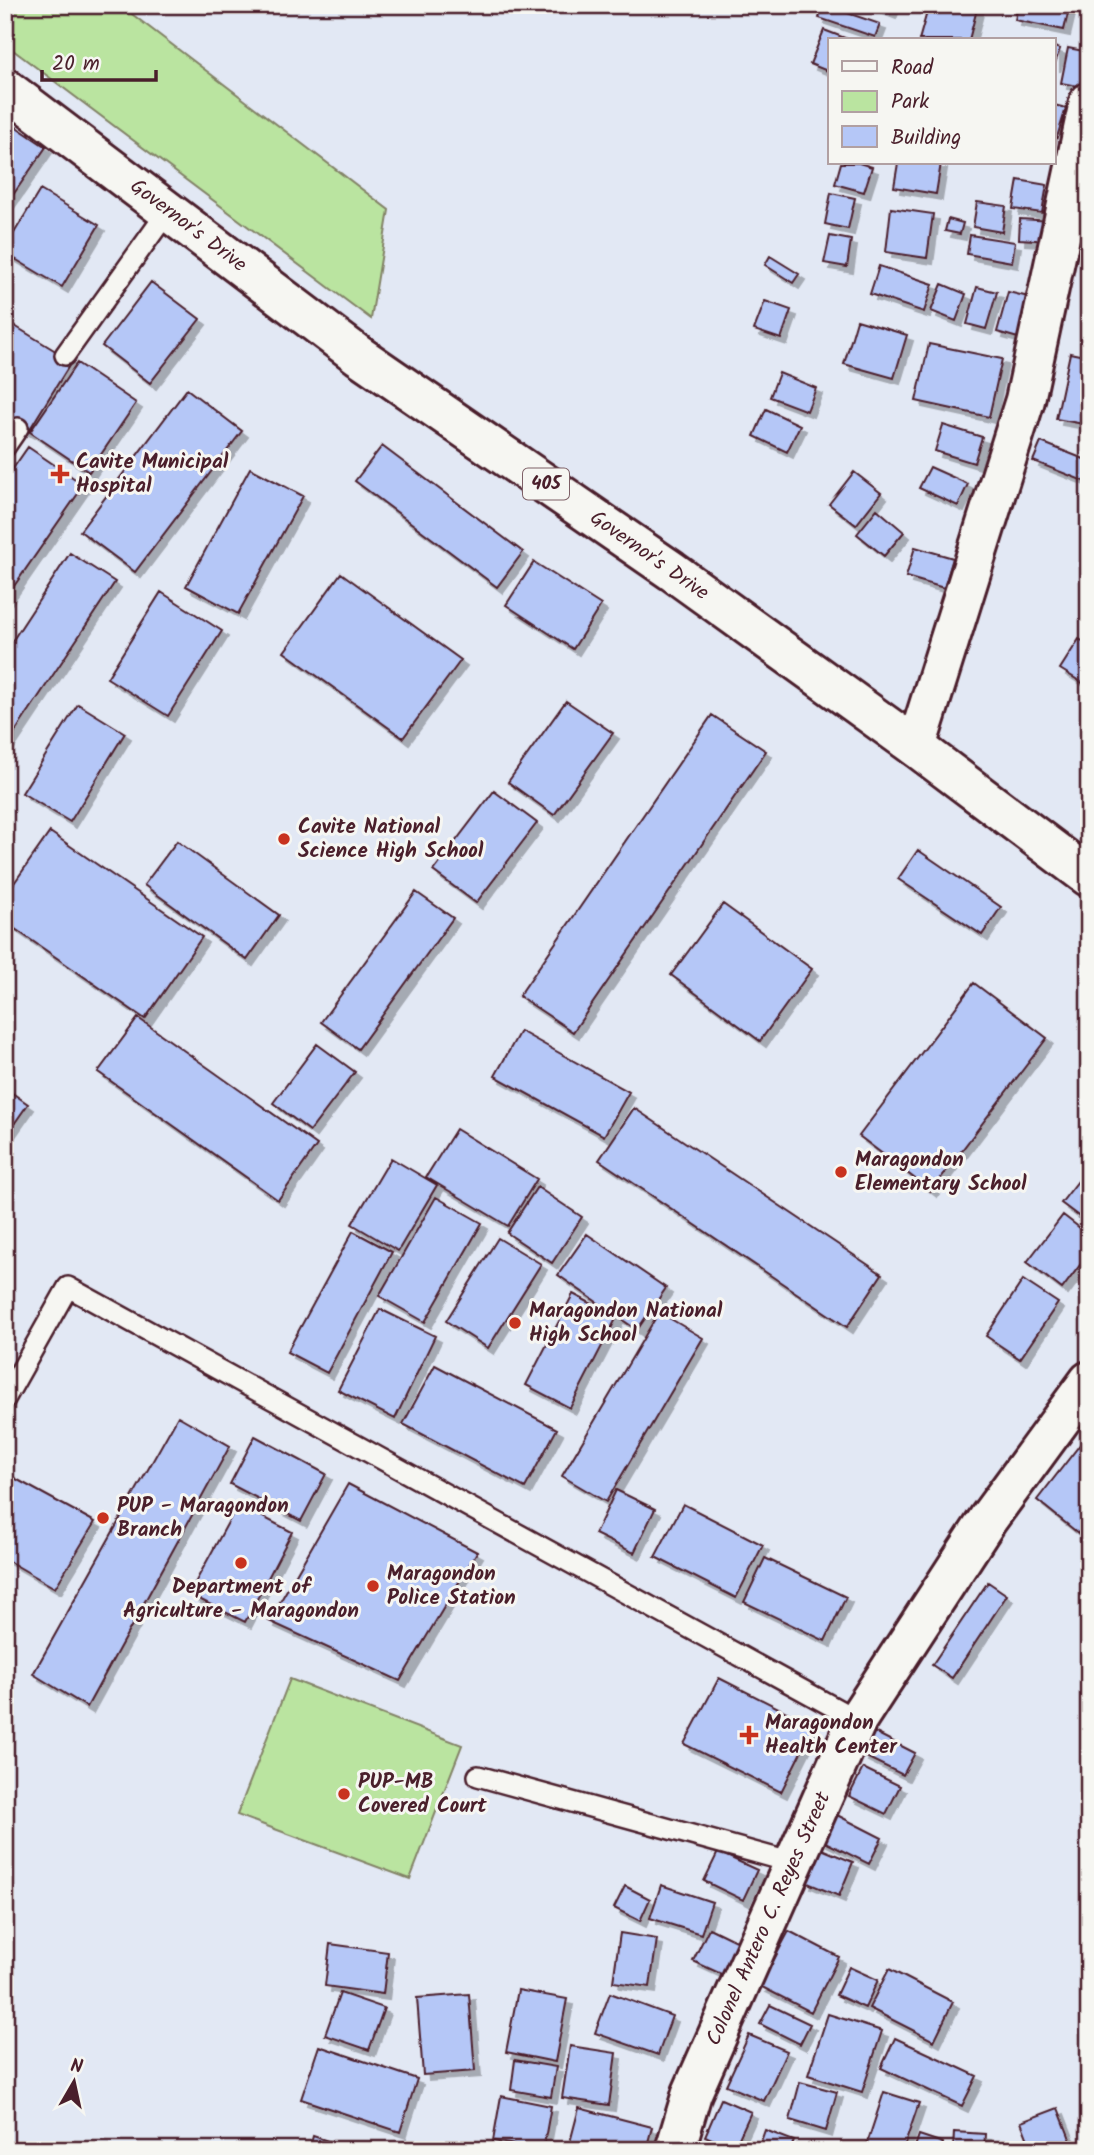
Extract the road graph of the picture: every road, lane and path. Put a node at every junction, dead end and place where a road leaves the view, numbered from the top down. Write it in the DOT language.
graph roads {
  1 [pos="5,88"];
  2 [pos="1089,102"];
  3 [pos="168,211"];
  4 [pos="65,355"];
  5 [pos="18,428"];
  6 [pos="5,447"];
  7 [pos="916,747"];
  8 [pos="1089,877"];
  9 [pos="1089,1381"];
  10 [pos="5,1399"];
  11 [pos="857,1720"];
  12 [pos="478,1776"];
  13 [pos="793,1863"];
  14 [pos="675,2150"];
  1 -- 3 [label="street, Governor's Drive / 405"];
  2 -- 7 [label="street"];
  3 -- 4 [label="lane"];
  3 -- 7 [label="street, Governor's Drive / 405"];
  5 -- 6 [label="lane"];
  7 -- 8 [label="street, Governor's Drive / 405"];
  9 -- 11 [label="street, Colonel Antero C. Reyes Street"];
  10 -- 11 [label="lane"];
  11 -- 13 [label="street, Colonel Antero C. Reyes Street"];
  12 -- 13 [label="lane"];
  13 -- 14 [label="street, Colonel Antero C. Reyes Street"];
}
